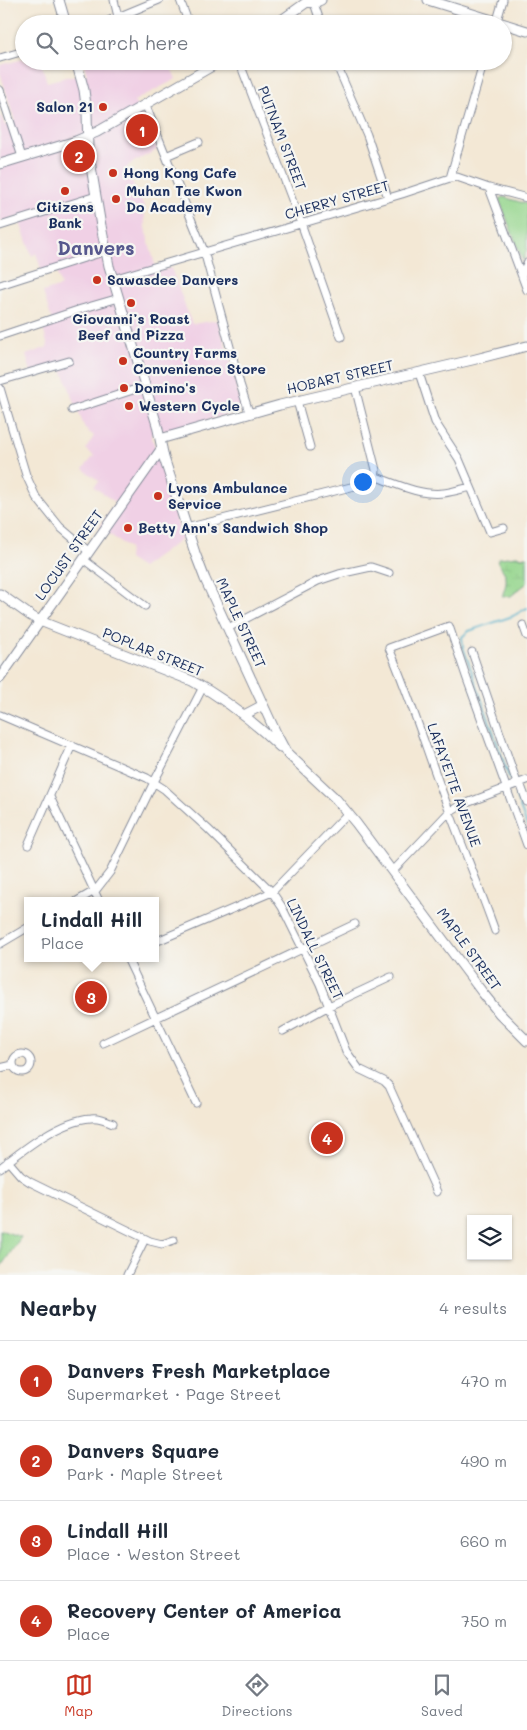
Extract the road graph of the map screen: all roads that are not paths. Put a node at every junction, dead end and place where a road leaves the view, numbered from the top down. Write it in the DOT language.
graph roads {
  1 [pos="59,0"];
  2 [pos="114,0"];
  3 [pos="159,0"];
  4 [pos="180,0"];
  5 [pos="428,0"];
  6 [pos="504,0"];
  7 [pos="313,1"];
  8 [pos="63,15"];
  9 [pos="118,15"];
  10 [pos="123,15"];
  11 [pos="186,15"];
  12 [pos="290,15"];
  13 [pos="318,15"];
  14 [pos="472,15"];
  15 [pos="499,15"];
  16 [pos="512,27"];
  17 [pos="527,31"];
  18 [pos="15,54"];
  19 [pos="0,58"];
  20 [pos="78,70"];
  21 [pos="199,70"];
  22 [pos="242,70"];
  23 [pos="339,70"];
  24 [pos="481,70"];
  25 [pos="0,90"];
  26 [pos="146,106"];
  27 [pos="88,136"];
  28 [pos="199,142"];
  29 [pos="166,156"];
  30 [pos="22,157"];
  31 [pos="0,164"];
  32 [pos="450,178"];
  33 [pos="489,188"];
  34 [pos="96,196"];
  35 [pos="388,198"];
  36 [pos="527,198"];
  37 [pos="301,223"];
  38 [pos="0,226"];
  39 [pos="106,251"];
  40 [pos="204,251"];
  41 [pos="527,263"];
  42 [pos="522,275"];
  43 [pos="113,279"];
  44 [pos="0,285"];
  45 [pos="527,290"];
  46 [pos="119,298"];
  47 [pos="0,336"];
  48 [pos="341,337"];
  49 [pos="527,346"];
  50 [pos="68,361"];
  51 [pos="419,373"];
  52 [pos="0,381"];
  53 [pos="145,386"];
  54 [pos="355,387"];
  55 [pos="0,388"];
  56 [pos="297,401"];
  57 [pos="72,410"];
  58 [pos="250,413"];
  59 [pos="161,443"];
  60 [pos="310,447"];
  61 [pos="374,476"];
  62 [pos="471,487"];
  63 [pos="186,528"];
  64 [pos="504,528"];
  65 [pos="86,555"];
  66 [pos="389,573"];
  67 [pos="0,594"];
  68 [pos="145,606"];
  69 [pos="40,621"];
  70 [pos="523,625"];
  71 [pos="228,628"];
  72 [pos="527,636"];
  73 [pos="472,652"];
  74 [pos="0,678"];
  75 [pos="203,687"];
  76 [pos="263,704"];
  77 [pos="0,715"];
  78 [pos="244,716"];
  79 [pos="72,745"];
  80 [pos="286,752"];
  81 [pos="154,782"];
  82 [pos="521,782"];
  83 [pos="506,788"];
  84 [pos="50,797"];
  85 [pos="527,802"];
  86 [pos="449,812"];
  87 [pos="348,813"];
  88 [pos="28,845"];
  89 [pos="527,845"];
  90 [pos="393,871"];
  91 [pos="95,891"];
  92 [pos="272,892"];
  93 [pos="84,897"];
  94 [pos="98,897"];
  95 [pos="355,924"];
  96 [pos="24,930"];
  97 [pos="495,931"];
  98 [pos="159,940"];
  99 [pos="0,944"];
  100 [pos="303,949"];
  101 [pos="129,962"];
  102 [pos="392,977"];
  103 [pos="329,1006"];
  104 [pos="157,1018"];
  105 [pos="283,1031"];
  106 [pos="527,1041"];
  107 [pos="103,1043"];
  108 [pos="13,1065"];
  109 [pos="0,1068"];
  110 [pos="196,1103"];
  111 [pos="113,1123"];
  112 [pos="8,1161"];
  113 [pos="0,1168"];
  114 [pos="436,1192"];
  115 [pos="145,1239"];
  116 [pos="174,1240"];
  117 [pos="127,1275"];
  1 -- 8 [label="main road"];
  2 -- 9 [label="street"];
  3 -- 10 [label="street"];
  4 -- 11 [label="street"];
  5 -- 14 [label="main road"];
  6 -- 15 [label="street"];
  7 -- 12 [label="main road"];
  7 -- 13 [label="street"];
  16 -- 17 [label="main road"];
  18 -- 19 [label="street"];
  20 -- 27 [label="main road, MAPLE STREET"];
  21 -- 26 [label="main road"];
  22 -- 37 [label="street, PUTNAM STREET"];
  23 -- 35 [label="street"];
  24 -- 32 [label="street"];
  25 -- 30 [label="street"];
  26 -- 27 [label="main road"];
  26 -- 29 [label="street"];
  27 -- 30 [label="main road"];
  27 -- 34 [label="main road, MAPLE STREET"];
  28 -- 29 [label="street"];
  29 -- 40 [label="street"];
  30 -- 31 [label="main road"];
  32 -- 33 [label="street"];
  32 -- 35 [label="street, CHERRY STREET"];
  33 -- 36 [label="street"];
  33 -- 42 [label="street"];
  34 -- 38 [label="street"];
  34 -- 39 [label="main road, MAPLE STREET"];
  35 -- 37 [label="street, CHERRY STREET"];
  37 -- 40 [label="street, CHERRY STREET"];
  37 -- 48 [label="street, PUTNAM STREET"];
  39 -- 43 [label="main road, MAPLE STREET"];
  39 -- 44 [label="street"];
  40 -- 43 [label="street, CHERRY STREET"];
  40 -- 58 [label="street"];
  41 -- 42 [label="street"];
  42 -- 45 [label="street"];
  43 -- 46 [label="main road, MAPLE STREET"];
  46 -- 47 [label="street"];
  46 -- 53 [label="main road, MAPLE STREET"];
  49 -- 51 [label="main road, HOBART STREET"];
  50 -- 52 [label="street"];
  51 -- 54 [label="main road, HOBART STREET"];
  51 -- 62 [label="street"];
  53 -- 57 [label="street"];
  53 -- 59 [label="main road, MAPLE STREET"];
  54 -- 56 [label="main road, HOBART STREET"];
  54 -- 61 [label="street"];
  55 -- 65 [label="street"];
  56 -- 58 [label="main road, HOBART STREET"];
  56 -- 60 [label="street"];
  58 -- 59 [label="main road, HOBART STREET"];
  59 -- 63 [label="main road, MAPLE STREET"];
  59 -- 65 [label="main road, LOCUST STREET"];
  61 -- 62 [label="street"];
  61 -- 63 [label="street"];
  62 -- 64 [label="street"];
  63 -- 71 [label="main road, MAPLE STREET"];
  65 -- 68 [label="street"];
  65 -- 69 [label="main road, LOCUST STREET"];
  66 -- 71 [label="street"];
  67 -- 69 [label="main road, POPLAR STREET"];
  69 -- 74 [label="main road, LOCUST STREET"];
  69 -- 75 [label="main road, POPLAR STREET"];
  70 -- 72 [label="street"];
  71 -- 76 [label="main road, MAPLE STREET"];
  73 -- 82 [label="street"];
  75 -- 78 [label="main road, POPLAR STREET"];
  75 -- 81 [label="street"];
  76 -- 78 [label="main road"];
  76 -- 80 [label="main road, MAPLE STREET"];
  77 -- 79 [label="street, LINDALL STREET"];
  78 -- 80 [label="main road, POPLAR STREET"];
  79 -- 81 [label="street, LINDALL STREET"];
  79 -- 84 [label="street"];
  80 -- 87 [label="main road, MAPLE STREET"];
  81 -- 91 [label="street"];
  81 -- 92 [label="street, LINDALL STREET"];
  82 -- 83 [label="street"];
  82 -- 85 [label="street"];
  83 -- 86 [label="street"];
  83 -- 86 [label="street, LAFAYETTE AVENUE"];
  83 -- 89 [label="street"];
  84 -- 88 [label="street"];
  84 -- 91 [label="street"];
  86 -- 90 [label="street"];
  86 -- 97 [label="street, LAFAYETTE AVENUE"];
  87 -- 90 [label="main road, MAPLE STREET"];
  87 -- 92 [label="street"];
  90 -- 106 [label="main road, MAPLE STREET"];
  91 -- 93 [label="street"];
  91 -- 94 [label="street"];
  92 -- 98 [label="street"];
  92 -- 100 [label="street, LINDALL STREET"];
  95 -- 100 [label="street"];
  96 -- 99 [label="street"];
  100 -- 103 [label="street, LINDALL STREET"];
  100 -- 104 [label="street"];
  101 -- 104 [label="street"];
  102 -- 103 [label="street"];
  103 -- 105 [label="street"];
  103 -- 114 [label="street, LINDALL STREET"];
  104 -- 107 [label="street"];
  104 -- 110 [label="street"];
  108 -- 109 [label="street"];
  111 -- 112 [label="street"];
  112 -- 113 [label="street"];
  112 -- 115 [label="street"];
  115 -- 116 [label="street"];
  115 -- 117 [label="street"];
}
